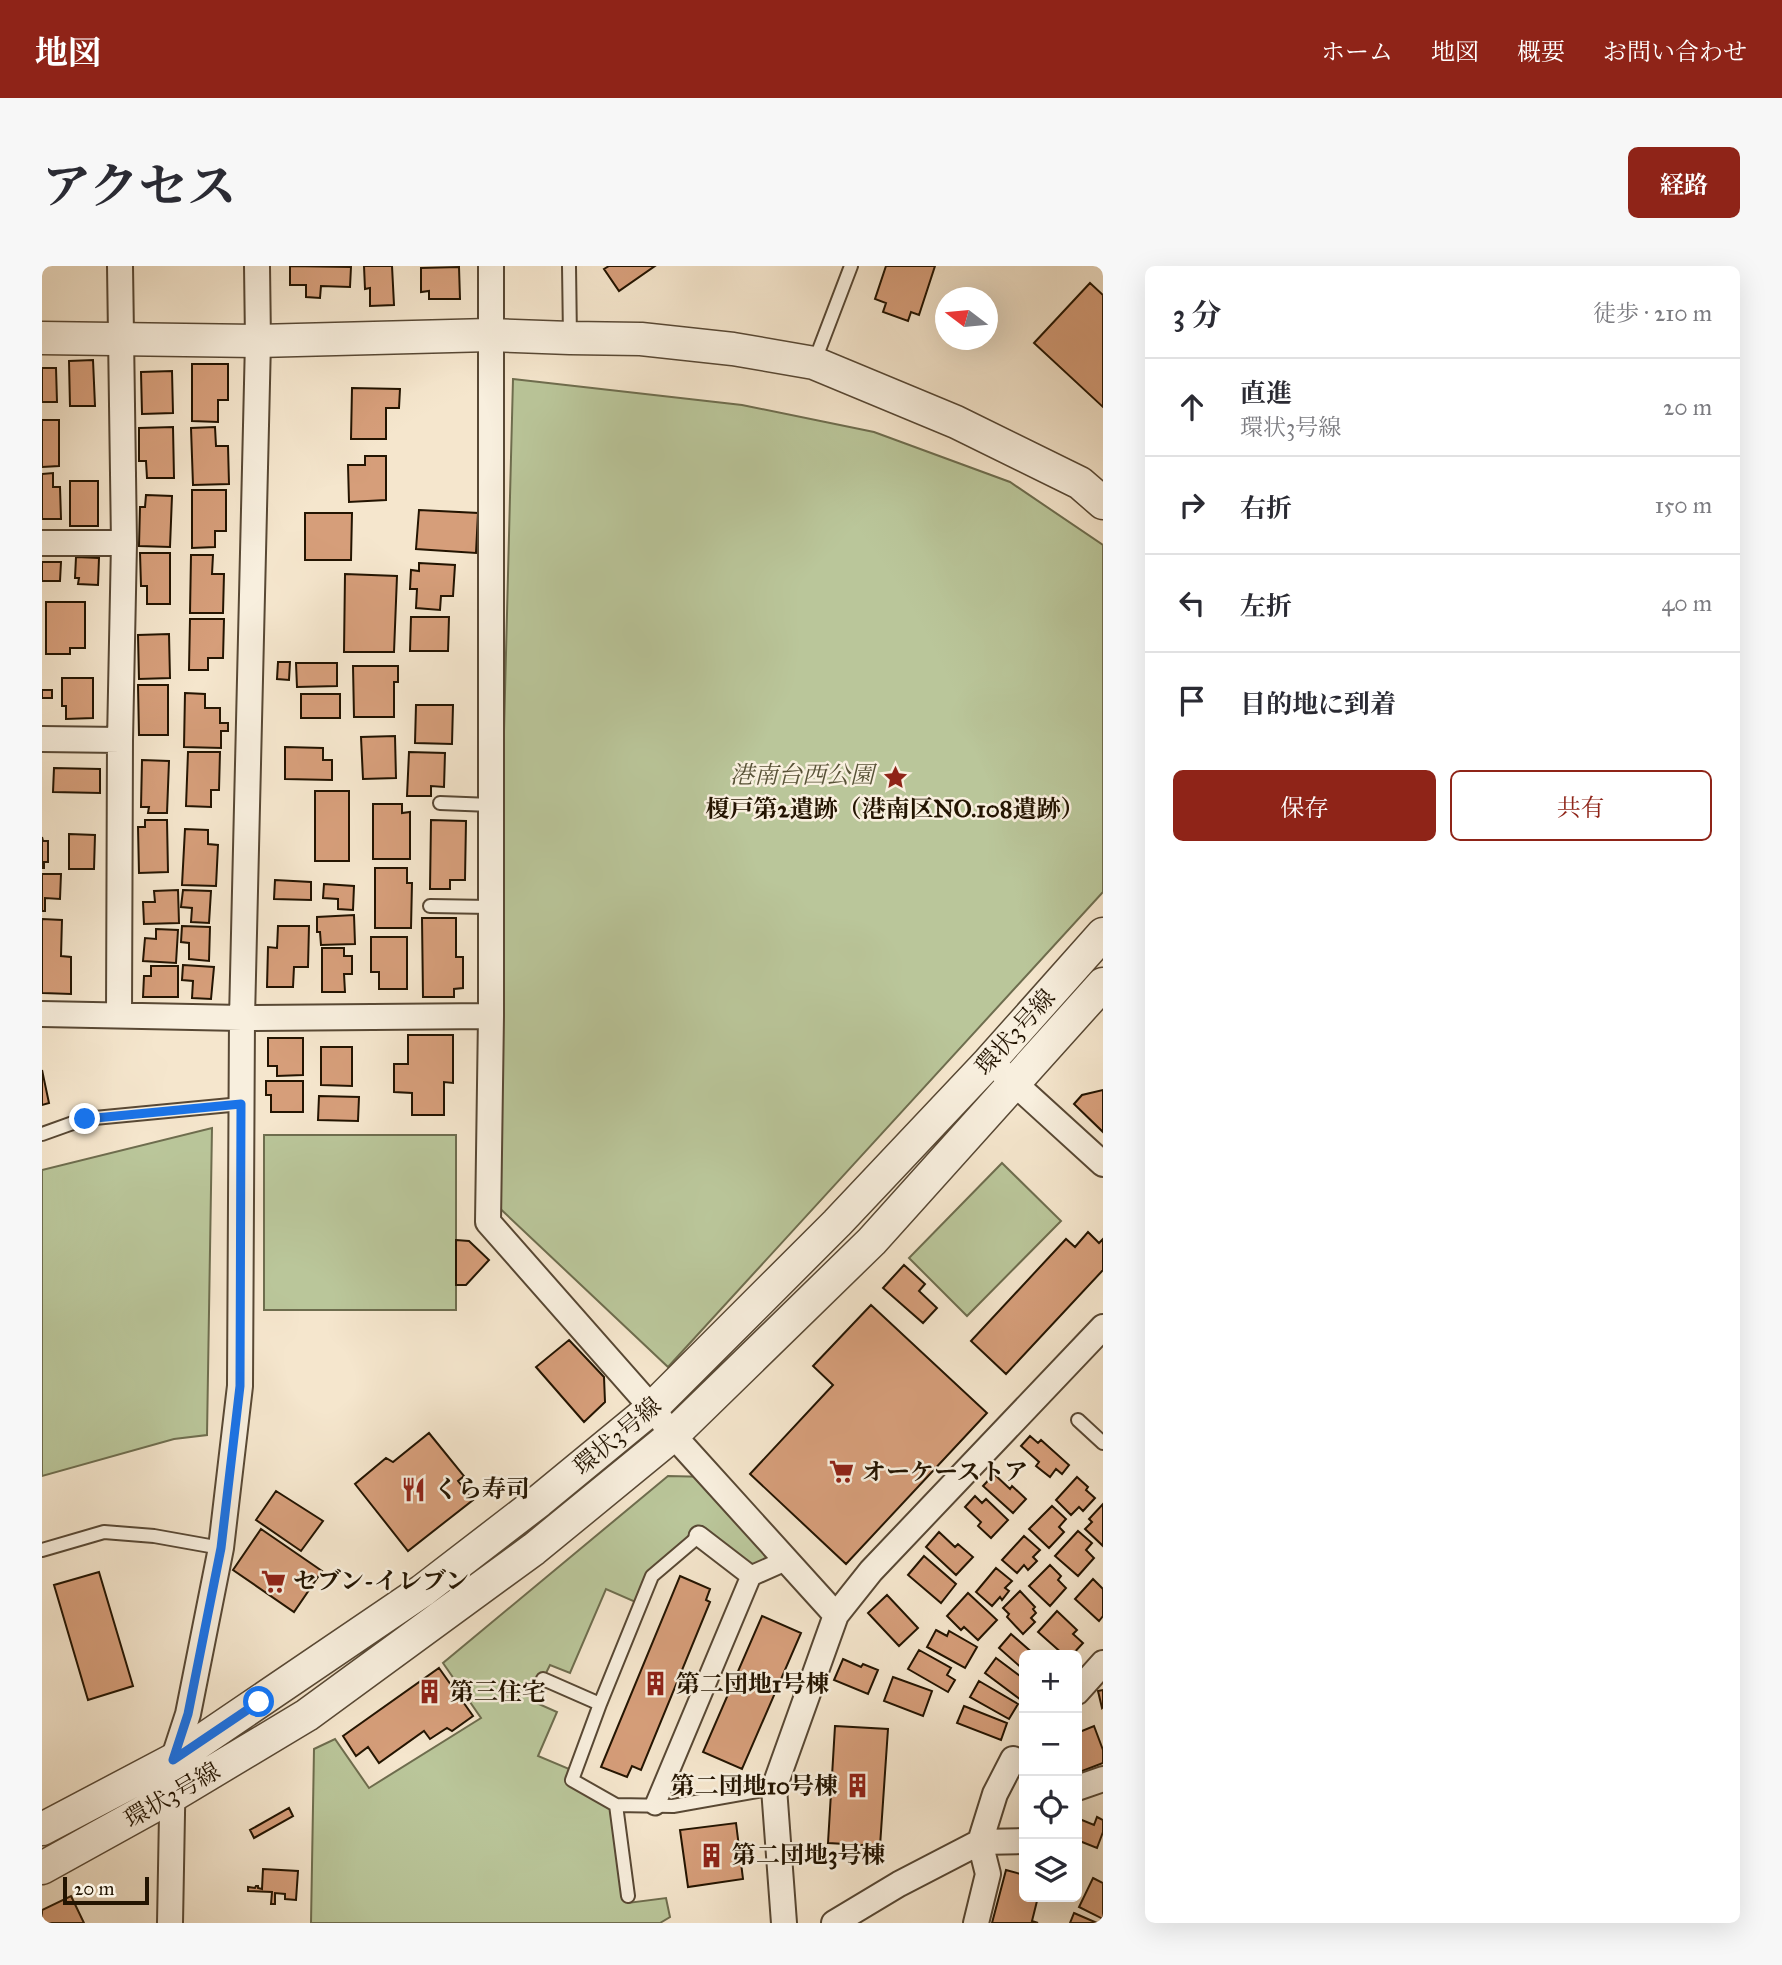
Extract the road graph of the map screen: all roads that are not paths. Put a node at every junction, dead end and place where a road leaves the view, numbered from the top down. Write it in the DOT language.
graph roads {
  1 [pos="120,266"];
  2 [pos="257,266"];
  3 [pos="491,266"];
  4 [pos="569,266"];
  5 [pos="851,266"];
  6 [pos="490,335"];
  7 [pos="42,338"];
  8 [pos="121,338"];
  9 [pos="570,338"];
  10 [pos="258,341"];
  11 [pos="814,363"];
  12 [pos="1103,503"];
  13 [pos="42,543"];
  14 [pos="124,543"];
  15 [pos="42,739"];
  16 [pos="120,740"];
  17 [pos="440,803"];
  18 [pos="491,805"];
  19 [pos="430,906"];
  20 [pos="490,907"];
  21 [pos="1103,934"];
  22 [pos="1103,984"];
  23 [pos="42,1014"];
  24 [pos="119,1015"];
  25 [pos="491,1016"];
  26 [pos="242,1018"];
  27 [pos="989,1062"];
  28 [pos="1014,1082"];
  29 [pos="241,1104"];
  30 [pos="42,1134"];
  31 [pos="1103,1164"];
  32 [pos="1103,1327"];
  33 [pos="652,1408"];
  34 [pos="1078,1420"];
  35 [pos="673,1435"];
  36 [pos="1103,1443"];
  37 [pos="699,1536"];
  38 [pos="221,1548"];
  39 [pos="42,1550"];
  40 [pos="786,1560"];
  41 [pos="751,1576"];
  42 [pos="836,1615"];
  43 [pos="1103,1663"];
  44 [pos="543,1679"];
  45 [pos="1082,1686"];
  46 [pos="600,1704"];
  47 [pos="173,1760"];
  48 [pos="1019,1761"];
  49 [pos="1103,1779"];
  50 [pos="1082,1786"];
  51 [pos="774,1788"];
  52 [pos="172,1796"];
  53 [pos="616,1805"];
  54 [pos="655,1805"];
  55 [pos="42,1829"];
  56 [pos="1019,1841"];
  57 [pos="980,1842"];
  58 [pos="42,1868"];
  59 [pos="628,1896"];
  60 [pos="170,1923"];
  61 [pos="784,1923"];
  62 [pos="834,1923"];
  63 [pos="976,1923"];
  1 -- 8 [label="street"];
  2 -- 10 [label="street"];
  3 -- 6 [label="street"];
  4 -- 9 [label="lane"];
  5 -- 11 [label="lane"];
  6 -- 9 [label="street"];
  6 -- 10 [label="street"];
  6 -- 18 [label="street"];
  7 -- 8 [label="street"];
  8 -- 10 [label="street"];
  8 -- 14 [label="street"];
  9 -- 11 [label="street"];
  10 -- 26 [label="street"];
  11 -- 12 [label="street"];
  13 -- 14 [label="street"];
  14 -- 16 [label="street"];
  15 -- 16 [label="street"];
  16 -- 24 [label="street"];
  17 -- 18 [label="lane"];
  18 -- 20 [label="street"];
  19 -- 20 [label="lane"];
  20 -- 25 [label="street"];
  21 -- 27 [label="street, 環状3号線"];
  22 -- 28 [label="street, 環状3号線"];
  23 -- 24 [label="street"];
  24 -- 26 [label="street"];
  25 -- 26 [label="street"];
  25 -- 33 [label="street"];
  26 -- 29 [label="street"];
  27 -- 28 [label="street"];
  27 -- 33 [label="street, 環状3号線"];
  28 -- 31 [label="street"];
  28 -- 35 [label="street, 環状3号線"];
  29 -- 30 [label="lane"];
  29 -- 38 [label="street"];
  32 -- 42 [label="street"];
  33 -- 35 [label="street"];
  33 -- 47 [label="street, 環状3号線"];
  34 -- 36 [label="lane"];
  35 -- 40 [label="street"];
  35 -- 52 [label="street, 環状3号線"];
  37 -- 41 [label="street"];
  37 -- 46 [label="lane"];
  38 -- 39 [label="lane"];
  38 -- 47 [label="street"];
  40 -- 41 [label="street"];
  40 -- 42 [label="street"];
  41 -- 54 [label="street"];
  42 -- 51 [label="street"];
  43 -- 45 [label="street"];
  44 -- 46 [label="lane"];
  46 -- 53 [label="lane"];
  47 -- 52 [label="street"];
  47 -- 55 [label="street, 環状3号線"];
  48 -- 57 [label="street"];
  49 -- 50 [label="street"];
  51 -- 54 [label="lane"];
  51 -- 61 [label="street"];
  52 -- 58 [label="street, 環状3号線"];
  52 -- 60 [label="street"];
  53 -- 54 [label="lane"];
  53 -- 59 [label="lane"];
  56 -- 57 [label="street"];
  57 -- 62 [label="street"];
  57 -- 63 [label="street"];
}
